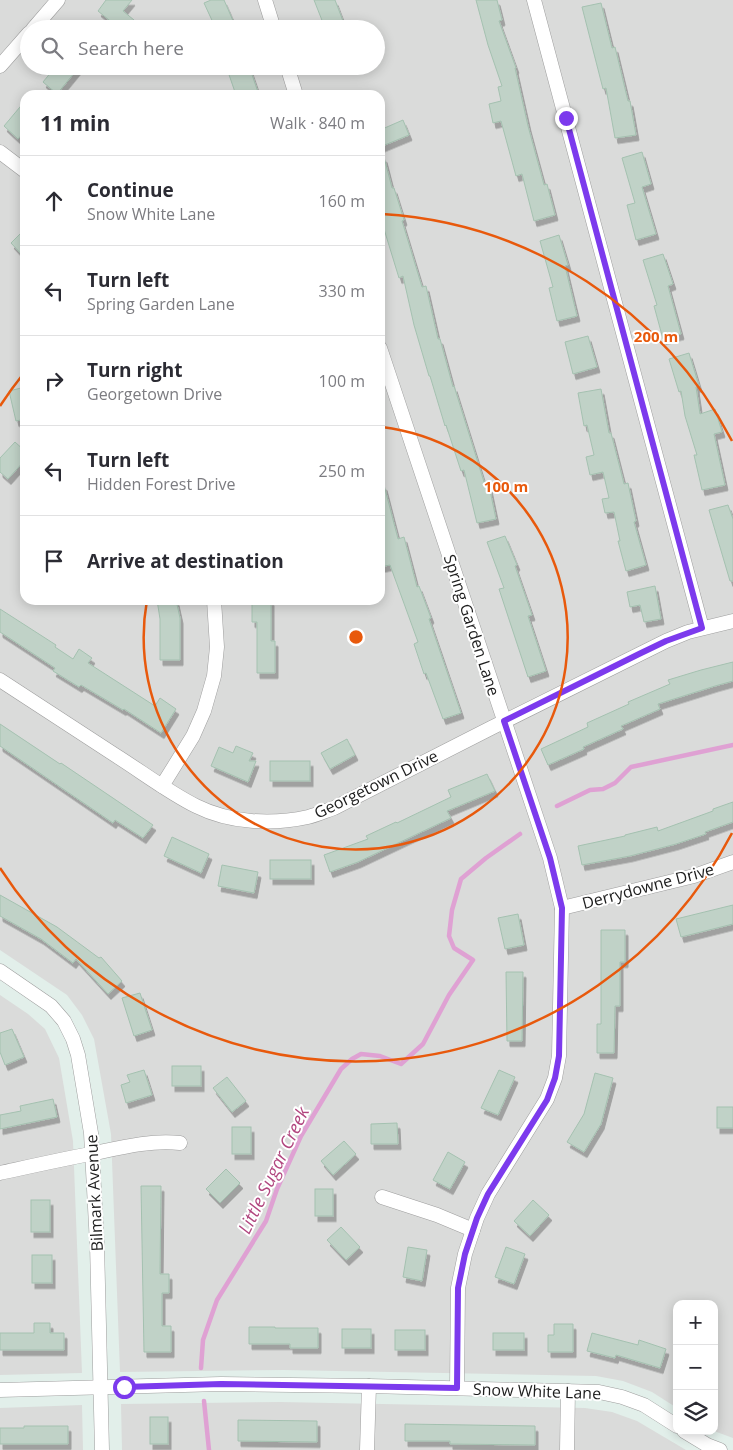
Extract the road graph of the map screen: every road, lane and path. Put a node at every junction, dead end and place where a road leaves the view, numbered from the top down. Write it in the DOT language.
graph roads {
  1 [pos="58,0"];
  2 [pos="265,0"];
  3 [pos="534,0"];
  4 [pos="40,20"];
  5 [pos="271,20"];
  6 [pos="20,43"];
  7 [pos="0,66"];
  8 [pos="290,75"];
  9 [pos="294,90"];
  10 [pos="0,152"];
  11 [pos="20,167"];
  12 [pos="385,363"];
  13 [pos="214,605"];
  14 [pos="733,621"];
  15 [pos="702,628"];
  16 [pos="0,680"];
  17 [pos="504,721"];
  18 [pos="162,786"];
  19 [pos="733,862"];
  20 [pos="562,908"];
  21 [pos="0,972"];
  22 [pos="180,1143"];
  23 [pos="92,1154"];
  24 [pos="0,1173"];
  25 [pos="382,1197"];
  26 [pos="473,1230"];
  27 [pos="368,1386"];
  28 [pos="101,1388"];
  29 [pos="457,1388"];
  30 [pos="0,1390"];
  31 [pos="568,1391"];
  32 [pos="673,1423"];
  33 [pos="691,1435"];
  34 [pos="102,1450"];
  35 [pos="367,1450"];
  36 [pos="567,1450"];
  37 [pos="720,1450"];
  1 -- 4 [label="street"];
  2 -- 5 [label="street"];
  3 -- 15 [label="street"];
  6 -- 7 [label="street"];
  8 -- 9 [label="street"];
  10 -- 11 [label="street"];
  12 -- 17 [label="street, Spring Garden Lane"];
  13 -- 18 [label="street"];
  14 -- 15 [label="street, Georgetown Drive"];
  15 -- 17 [label="street, Georgetown Drive"];
  16 -- 18 [label="street, Georgetown Drive"];
  17 -- 18 [label="street, Georgetown Drive"];
  17 -- 20 [label="street, Spring Garden Lane"];
  19 -- 20 [label="street, Derrydowne Drive"];
  20 -- 26 [label="street, Spring Garden Lane"];
  21 -- 23 [label="street, Bilmark Avenue"];
  22 -- 23 [label="street"];
  23 -- 24 [label="street"];
  23 -- 28 [label="street, Bilmark Avenue"];
  25 -- 26 [label="street"];
  26 -- 29 [label="street, Spring Garden Lane"];
  27 -- 28 [label="street, Snow White Lane"];
  27 -- 29 [label="street, Snow White Lane"];
  27 -- 35 [label="street"];
  28 -- 30 [label="street, Snow White Lane"];
  28 -- 34 [label="street, Bilmark Avenue"];
  29 -- 31 [label="street, Snow White Lane"];
  31 -- 32 [label="street, Snow White Lane"];
  31 -- 36 [label="street"];
  33 -- 37 [label="street"];
}
